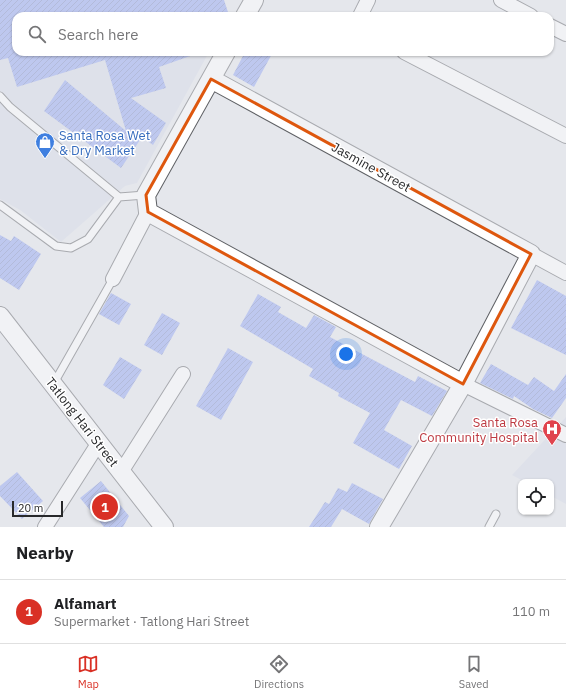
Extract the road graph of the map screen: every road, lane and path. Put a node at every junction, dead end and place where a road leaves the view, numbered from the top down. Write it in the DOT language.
graph roads {
  1 [pos="254,0"];
  2 [pos="368,0"];
  3 [pos="501,0"];
  4 [pos="247,12"];
  5 [pos="362,12"];
  6 [pos="524,12"];
  7 [pos="554,28"];
  8 [pos="566,34"];
  9 [pos="224,56"];
  10 [pos="412,56"];
  11 [pos="211,79"];
  12 [pos="0,96"];
  13 [pos="566,136"];
  14 [pos="119,197"];
  15 [pos="147,203"];
  16 [pos="0,205"];
  17 [pos="531,254"];
  18 [pos="566,273"];
  19 [pos="113,279"];
  20 [pos="2,324"];
  21 [pos="183,374"];
  22 [pos="463,384"];
  23 [pos="53,385"];
  24 [pos="566,436"];
  25 [pos="98,444"];
  26 [pos="121,472"];
  27 [pos="496,514"];
  28 [pos="45,527"];
  29 [pos="164,527"];
  30 [pos="379,527"];
  31 [pos="489,527"];
  1 -- 4 [label="street"];
  2 -- 5 [label="street"];
  3 -- 6 [label="street"];
  7 -- 8 [label="street"];
  9 -- 11 [label="street"];
  10 -- 13 [label="street"];
  11 -- 15 [label="street"];
  11 -- 17 [label="street, Jasmine Street"];
  12 -- 14 [label="lane"];
  14 -- 15 [label="lane"];
  14 -- 16 [label="lane"];
  15 -- 19 [label="street"];
  15 -- 22 [label="street"];
  17 -- 18 [label="street"];
  17 -- 22 [label="street"];
  19 -- 23 [label="lane"];
  20 -- 23 [label="street, Tatlong Hari Street"];
  21 -- 26 [label="street"];
  22 -- 24 [label="street"];
  22 -- 30 [label="street"];
  23 -- 25 [label="street, Tatlong Hari Street"];
  25 -- 26 [label="street, Tatlong Hari Street"];
  25 -- 28 [label="street"];
  26 -- 29 [label="street, Tatlong Hari Street"];
  27 -- 31 [label="lane"];
}
